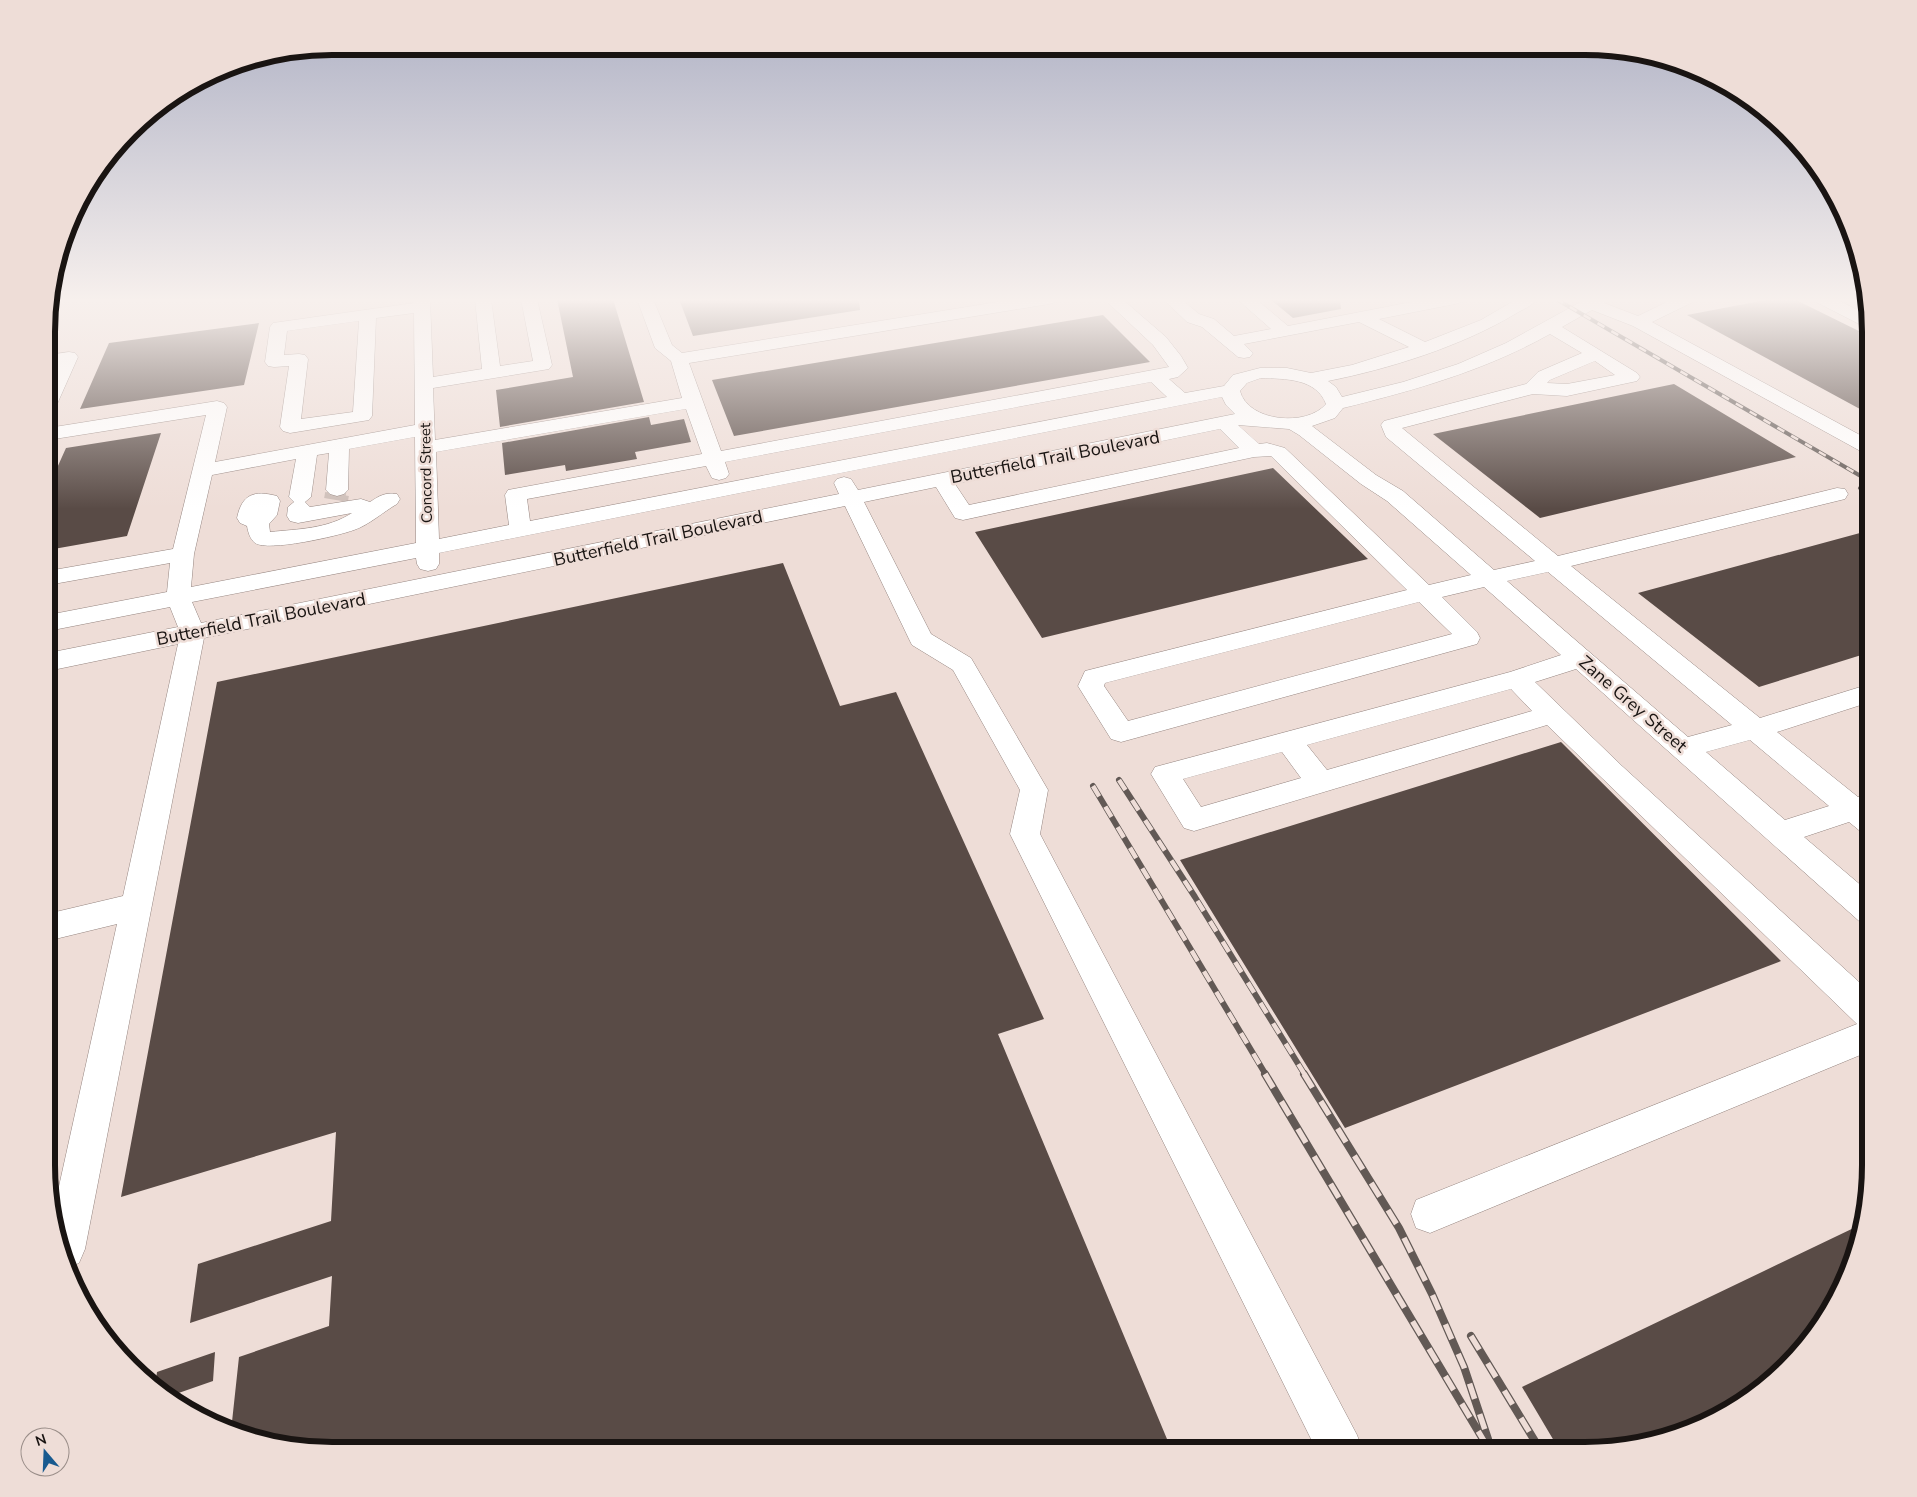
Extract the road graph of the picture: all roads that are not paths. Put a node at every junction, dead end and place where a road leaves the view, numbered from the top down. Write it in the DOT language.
graph roads {
  1 [pos="63,369"];
  2 [pos="298,369"];
  3 [pos="365,369"];
  4 [pos="424,369"];
  5 [pos="491,369"];
  6 [pos="518,369"];
  7 [pos="682,369"];
  8 [pos="1178,369"];
  9 [pos="1240,369"];
  10 [pos="1274,369"];
  11 [pos="1360,369"];
  12 [pos="1462,369"];
  13 [pos="1561,369"];
  14 [pos="1620,369"];
  15 [pos="1725,369"];
  16 [pos="492,373"];
  17 [pos="1285,373"];
  18 [pos="1155,376"];
  19 [pos="1310,379"];
  20 [pos="424,384"];
  21 [pos="1235,384"];
  22 [pos="55,387"];
  23 [pos="1400,387"];
  24 [pos="1534,388"];
  25 [pos="1181,400"];
  26 [pos="693,402"];
  27 [pos="1329,411"];
  28 [pos="960,413"];
  29 [pos="1436,413"];
  30 [pos="55,416"];
  31 [pos="1269,421"];
  32 [pos="1224,422"];
  33 [pos="1293,424"];
  34 [pos="95,426"];
  35 [pos="55,433"];
  36 [pos="425,439"];
  37 [pos="979,440"];
  38 [pos="1862,444"];
  39 [pos="339,445"];
  40 [pos="308,450"];
  41 [pos="1254,451"];
  42 [pos="270,457"];
  43 [pos="713,459"];
  44 [pos="836,468"];
  45 [pos="204,470"];
  46 [pos="942,480"];
  47 [pos="724,490"];
  48 [pos="427,492"];
  49 [pos="1836,494"];
  50 [pos="1395,496"];
  51 [pos="853,498"];
  52 [pos="388,499"];
  53 [pos="336,500"];
  54 [pos="520,529"];
  55 [pos="428,548"];
  56 [pos="183,554"];
  57 [pos="1553,564"];
  58 [pos="55,577"];
  59 [pos="1488,577"];
  60 [pos="429,586"];
  61 [pos="1423,594"];
  62 [pos="178,598"];
  63 [pos="55,622"];
  64 [pos="193,633"];
  65 [pos="1581,658"];
  66 [pos="55,661"];
  67 [pos="1516,679"];
  68 [pos="1862,696"];
  69 [pos="1553,714"];
  70 [pos="1756,729"];
  71 [pos="1288,741"];
  72 [pos="1683,748"];
  73 [pos="1320,783"];
  74 [pos="1862,810"];
  75 [pos="1862,813"];
  76 [pos="1780,833"];
  77 [pos="1862,905"];
  78 [pos="136,906"];
  79 [pos="55,926"];
  80 [pos="1862,1006"];
  81 [pos="1862,1038"];
  82 [pos="1430,1214"];
  83 [pos="64,1228"];
  84 [pos="1336,1442"];
  1 -- 22 [label="street"];
  2 -- 3 [label="street"];
  4 -- 20 [label="street, Concord Street"];
  5 -- 16 [label="street"];
  6 -- 16 [label="street"];
  7 -- 26 [label="street"];
  8 -- 18 [label="street"];
  9 -- 21 [label="street"];
  10 -- 17 [label="street"];
  11 -- 19 [label="street"];
  12 -- 23 [label="street"];
  13 -- 24 [label="street"];
  14 -- 24 [label="street"];
  15 -- 38 [label="street"];
  16 -- 20 [label="street"];
  17 -- 19 [label="street"];
  17 -- 21 [label="street, Butterfield Trail Boulevard"];
  18 -- 25 [label="street"];
  18 -- 28 [label="street"];
  19 -- 27 [label="street, Zane Grey Street"];
  20 -- 36 [label="street, Concord Street"];
  21 -- 25 [label="street, Butterfield Trail Boulevard"];
  21 -- 31 [label="street"];
  23 -- 27 [label="street"];
  23 -- 29 [label="street"];
  24 -- 29 [label="street"];
  25 -- 37 [label="street, Butterfield Trail Boulevard"];
  26 -- 36 [label="street"];
  26 -- 43 [label="street"];
  27 -- 33 [label="street"];
  27 -- 50 [label="street, Zane Grey Street"];
  28 -- 37 [label="street"];
  28 -- 43 [label="street"];
  29 -- 57 [label="street"];
  30 -- 34 [label="street"];
  31 -- 32 [label="street, Butterfield Trail Boulevard"];
  31 -- 33 [label="street"];
  32 -- 41 [label="street"];
  32 -- 46 [label="street, Butterfield Trail Boulevard"];
  33 -- 50 [label="street, Zane Grey Street"];
  34 -- 35 [label="street"];
  34 -- 45 [label="street"];
  36 -- 39 [label="street"];
  36 -- 48 [label="street, Concord Street"];
  37 -- 44 [label="street, Butterfield Trail Boulevard"];
  39 -- 40 [label="street"];
  39 -- 53 [label="street"];
  40 -- 42 [label="street"];
  40 -- 53 [label="street"];
  41 -- 46 [label="street"];
  41 -- 61 [label="street"];
  42 -- 45 [label="street"];
  42 -- 52 [label="street"];
  43 -- 47 [label="street"];
  43 -- 54 [label="street"];
  44 -- 47 [label="street, Butterfield Trail Boulevard"];
  44 -- 51 [label="street"];
  45 -- 56 [label="street"];
  46 -- 51 [label="street, Butterfield Trail Boulevard"];
  47 -- 54 [label="street, Butterfield Trail Boulevard"];
  48 -- 52 [label="street"];
  48 -- 55 [label="street, Concord Street"];
  49 -- 57 [label="street"];
  50 -- 59 [label="street, Zane Grey Street"];
  51 -- 60 [label="street, Butterfield Trail Boulevard"];
  51 -- 84 [label="street"];
  52 -- 53 [label="street"];
  54 -- 55 [label="street, Butterfield Trail Boulevard"];
  55 -- 60 [label="street, Concord Street"];
  55 -- 62 [label="street, Butterfield Trail Boulevard"];
  56 -- 58 [label="street"];
  56 -- 62 [label="street"];
  57 -- 59 [label="street"];
  57 -- 70 [label="street"];
  59 -- 61 [label="street"];
  59 -- 65 [label="street, Zane Grey Street"];
  60 -- 64 [label="street, Butterfield Trail Boulevard"];
  61 -- 61 [label="street"];
  62 -- 63 [label="street, Butterfield Trail Boulevard"];
  62 -- 64 [label="street"];
  64 -- 66 [label="street, Butterfield Trail Boulevard"];
  64 -- 78 [label="street"];
  65 -- 67 [label="street"];
  65 -- 72 [label="street, Zane Grey Street"];
  67 -- 69 [label="street"];
  67 -- 71 [label="street"];
  68 -- 70 [label="street"];
  69 -- 73 [label="street"];
  69 -- 80 [label="street"];
  70 -- 72 [label="street"];
  70 -- 74 [label="street"];
  71 -- 73 [label="street"];
  71 -- 73 [label="street"];
  72 -- 76 [label="street, Zane Grey Street"];
  75 -- 76 [label="street"];
  76 -- 77 [label="street, Zane Grey Street"];
  78 -- 79 [label="street"];
  78 -- 83 [label="street"];
  81 -- 82 [label="street"];
}
